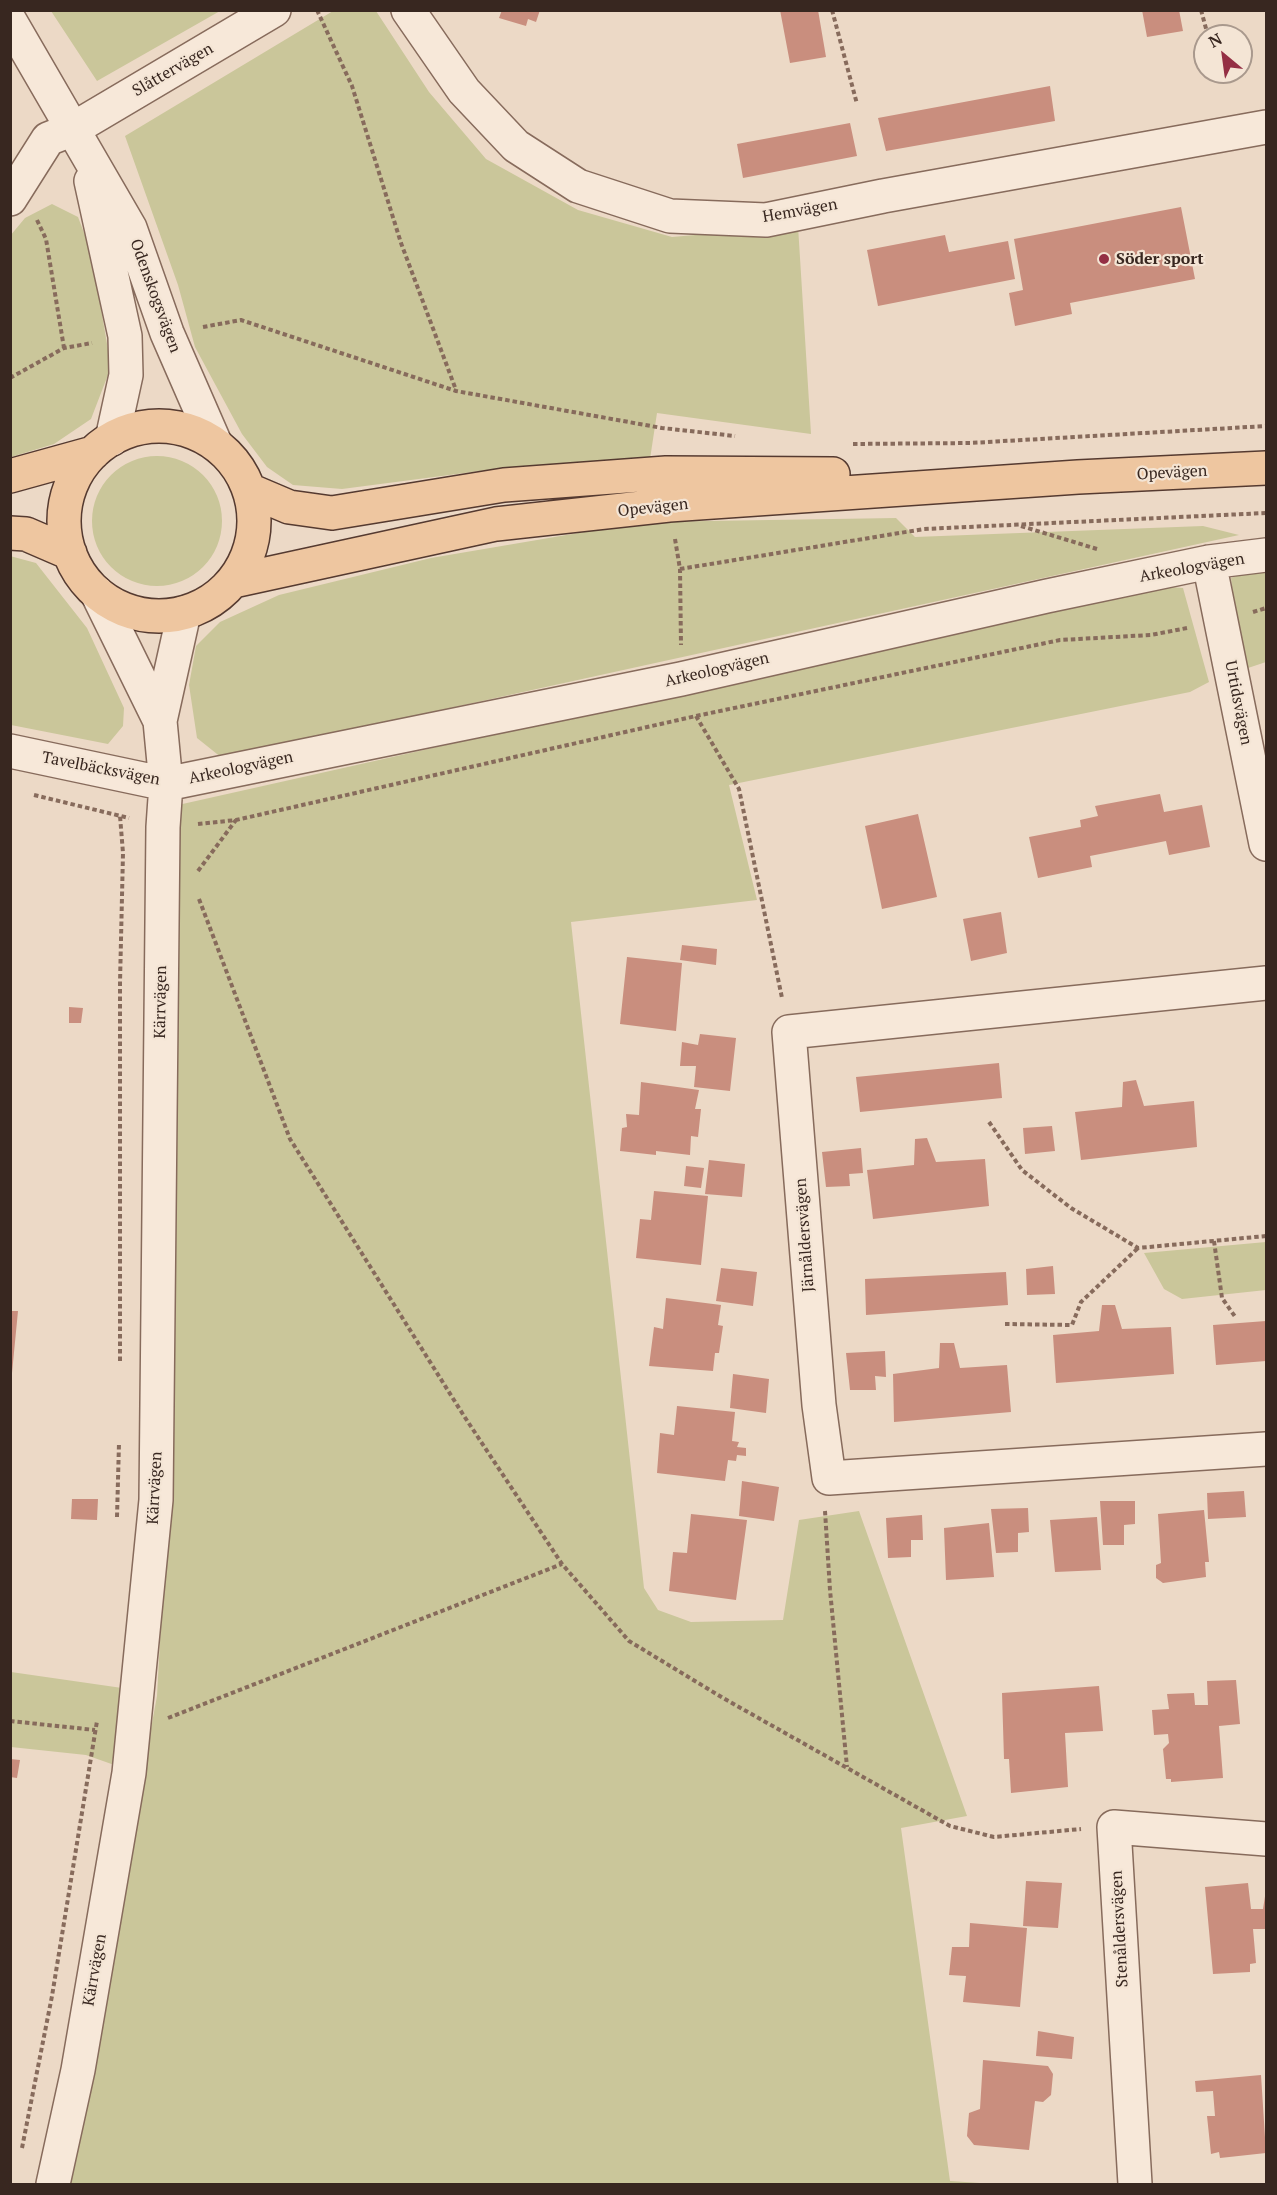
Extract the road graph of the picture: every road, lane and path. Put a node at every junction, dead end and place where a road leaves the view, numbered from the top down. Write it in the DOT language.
graph roads {
  1 [pos="274,10"];
  2 [pos="317,10"];
  3 [pos="408,10"];
  4 [pos="832,10"];
  5 [pos="10,21"];
  6 [pos="857,104"];
  7 [pos="1266,127"];
  8 [pos="79,141"];
  9 [pos="15,191"];
  10 [pos="167,333"];
  11 [pos="125,336"];
  12 [pos="64,348"];
  13 [pos="10,378"];
  14 [pos="456,391"];
  15 [pos="1266,426"];
  16 [pos="662,428"];
  17 [pos="742,437"];
  18 [pos="215,443"];
  19 [pos="845,444"];
  20 [pos="103,446"];
  21 [pos="1266,468"];
  22 [pos="666,472"];
  23 [pos="10,476"];
  24 [pos="1078,477"];
  25 [pos="249,490"];
  26 [pos="669,505"];
  27 [pos="1266,513"];
  28 [pos="1017,525"];
  29 [pos="10,533"];
  30 [pos="1109,553"];
  31 [pos="70,554"];
  32 [pos="1266,555"];
  33 [pos="1209,562"];
  34 [pos="680,569"];
  35 [pos="234,581"];
  36 [pos="97,593"];
  37 [pos="1266,609"];
  38 [pos="184,613"];
  39 [pos="1221,621"];
  40 [pos="681,679"];
  41 [pos="696,716"];
  42 [pos="160,721"];
  43 [pos="10,751"];
  44 [pos="166,783"];
  45 [pos="32,794"];
  46 [pos="120,816"];
  47 [pos="236,820"];
  48 [pos="163,827"];
  49 [pos="1266,844"];
  50 [pos="192,879"];
  51 [pos="196,890"];
  52 [pos="1266,983"];
  53 [pos="789,1032"];
  54 [pos="989,1122"];
  55 [pos="1266,1236"];
  56 [pos="1214,1241"];
  57 [pos="1138,1248"];
  58 [pos="1236,1318"];
  59 [pos="1005,1324"];
  60 [pos="120,1371"];
  61 [pos="119,1442"];
  62 [pos="1266,1449"];
  63 [pos="829,1478"];
  64 [pos="117,1522"];
  65 [pos="562,1564"];
  66 [pos="99,1710"];
  67 [pos="10,1721"];
  68 [pos="95,1730"];
  69 [pos="134,1731"];
  70 [pos="848,1768"];
  71 [pos="1114,1827"];
  72 [pos="1266,1839"];
  73 [pos="22,2151"];
  74 [pos="53,2184"];
  75 [pos="1135,2184"];
  1 -- 8 [label="street, Slåttervägen"];
  2 -- 14 [label="path"];
  3 -- 7 [label="street, Hemvägen"];
  4 -- 6 [label="path"];
  5 -- 8 [label="street, Odenskogsvägen"];
  8 -- 9 [label="street, Slåttervägen"];
  8 -- 10 [label="street, Odenskogsvägen"];
  8 -- 11 [label="street, Odenskogsvägen"];
  9 -- 12 [label="path"];
  10 -- 14 [label="path"];
  10 -- 18 [label="street, Odenskogsvägen"];
  11 -- 12 [label="path"];
  11 -- 20 [label="street, Odenskogsvägen"];
  12 -- 13 [label="path"];
  14 -- 16 [label="path"];
  15 -- 19 [label="path"];
  16 -- 17 [label="path"];
  16 -- 22 [label="path"];
  18 -- 20 [label="main road"];
  18 -- 25 [label="main road"];
  20 -- 23 [label="main road"];
  20 -- 31 [label="main road"];
  21 -- 24 [label="main road, Opevägen"];
  22 -- 24 [label="main road, Opevägen"];
  22 -- 25 [label="main road, Opevägen"];
  24 -- 26 [label="main road, Opevägen"];
  25 -- 35 [label="main road"];
  26 -- 34 [label="path"];
  26 -- 35 [label="main road, Opevägen"];
  27 -- 28 [label="path"];
  28 -- 30 [label="path"];
  28 -- 34 [label="path"];
  29 -- 31 [label="main road"];
  31 -- 36 [label="main road"];
  32 -- 33 [label="street, Arkeologvägen"];
  33 -- 39 [label="street, Urtidsvägen"];
  33 -- 40 [label="street, Arkeologvägen"];
  34 -- 40 [label="path"];
  35 -- 38 [label="main road"];
  36 -- 38 [label="main road"];
  36 -- 42 [label="street, Tavelbäcksvägen"];
  37 -- 39 [label="path"];
  38 -- 42 [label="street, Tavelbäcksvägen"];
  39 -- 41 [label="path"];
  39 -- 49 [label="street, Urtidsvägen"];
  40 -- 41 [label="path"];
  40 -- 44 [label="street, Arkeologvägen"];
  41 -- 47 [label="path"];
  41 -- 53 [label="path"];
  42 -- 44 [label="street, Tavelbäcksvägen"];
  43 -- 44 [label="street, Tavelbäcksvägen"];
  44 -- 48 [label="street, Kärrvägen"];
  45 -- 46 [label="path"];
  46 -- 48 [label="path"];
  46 -- 60 [label="path"];
  47 -- 48 [label="path"];
  47 -- 50 [label="path"];
  48 -- 69 [label="street, Kärrvägen"];
  51 -- 65 [label="path"];
  52 -- 53 [label="street"];
  53 -- 63 [label="street, Järnåldersvägen"];
  54 -- 57 [label="path"];
  55 -- 56 [label="path"];
  56 -- 57 [label="path"];
  56 -- 58 [label="path"];
  57 -- 59 [label="path"];
  61 -- 64 [label="path"];
  62 -- 63 [label="street"];
  63 -- 70 [label="path"];
  65 -- 69 [label="path"];
  65 -- 70 [label="path"];
  66 -- 68 [label="path"];
  67 -- 68 [label="path"];
  68 -- 69 [label="path"];
  68 -- 73 [label="path"];
  69 -- 74 [label="street, Kärrvägen"];
  70 -- 71 [label="path"];
  71 -- 72 [label="street"];
  71 -- 75 [label="street, Stenåldersvägen"];
}
